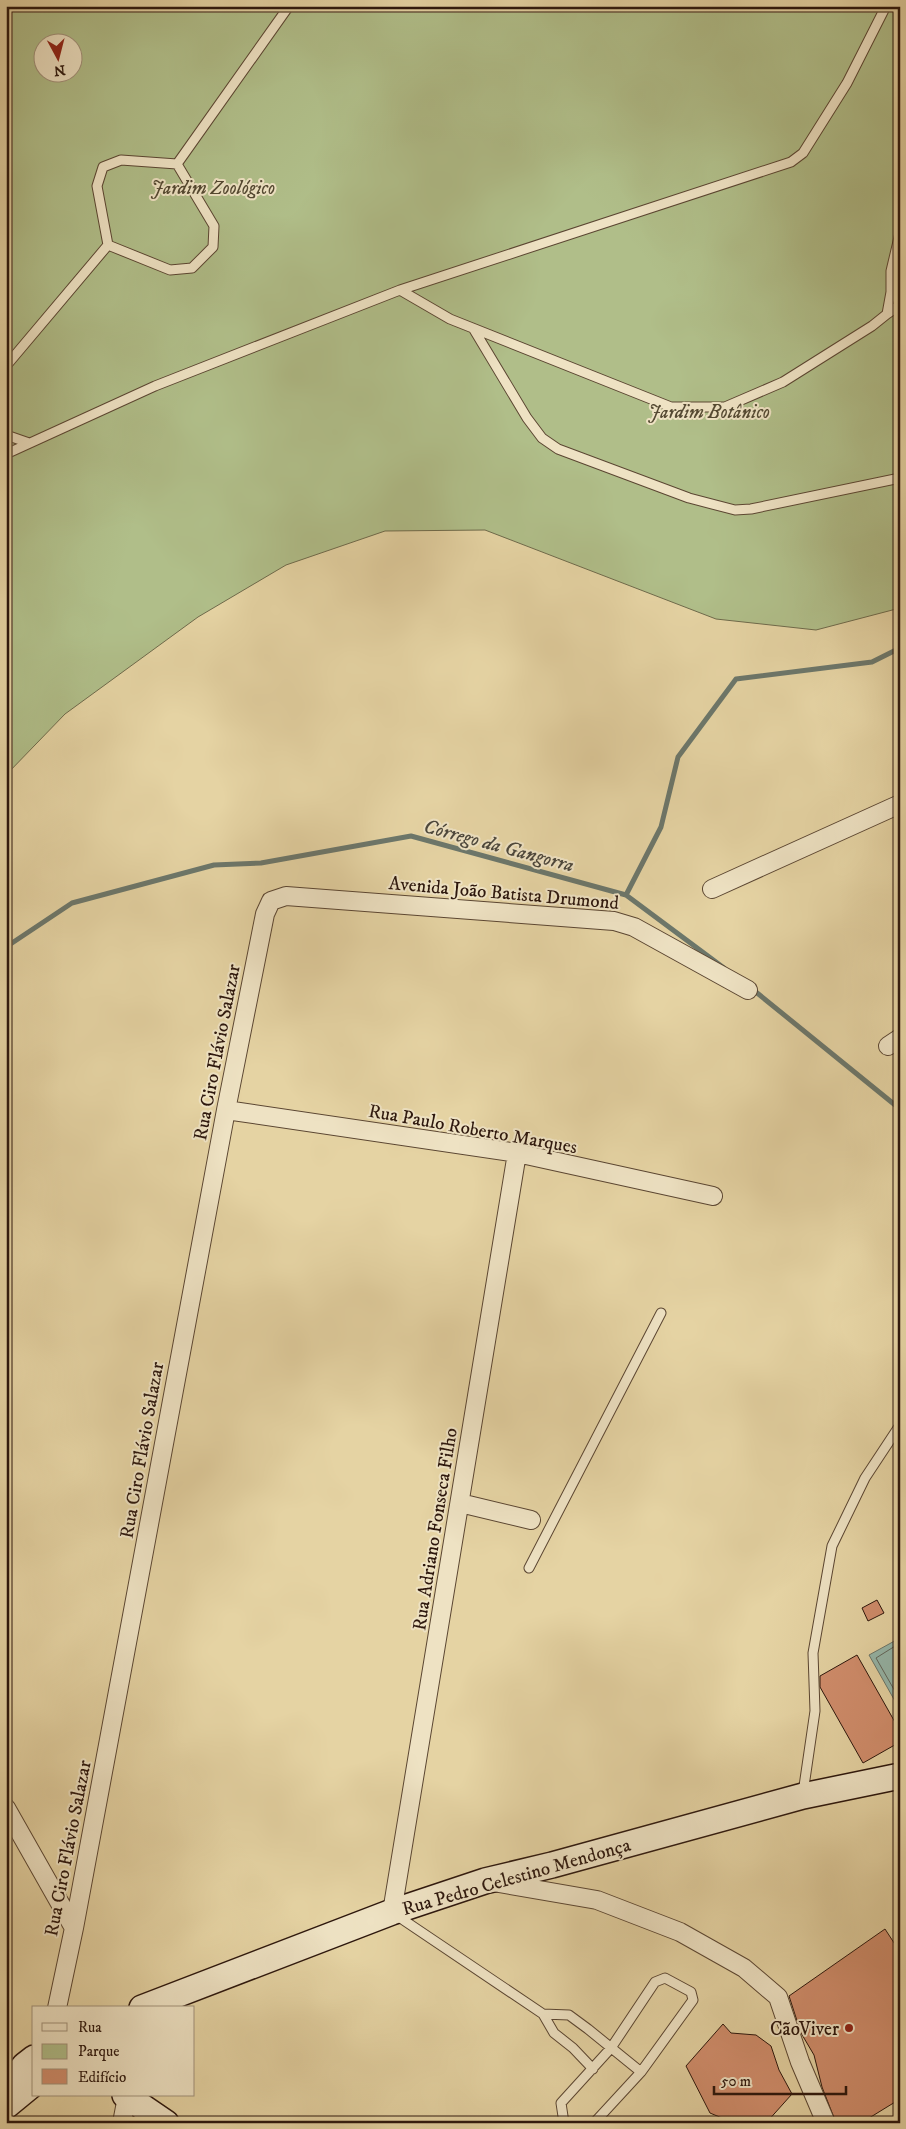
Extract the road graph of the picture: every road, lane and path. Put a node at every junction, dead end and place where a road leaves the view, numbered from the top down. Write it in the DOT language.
graph roads {
  1 [pos="289,6"];
  2 [pos="886,6"];
  3 [pos="177,164"];
  4 [pos="900,233"];
  5 [pos="108,245"];
  6 [pos="400,290"];
  7 [pos="900,305"];
  8 [pos="887,314"];
  9 [pos="472,328"];
  10 [pos="6,366"];
  11 [pos="6,434"];
  12 [pos="29,443"];
  13 [pos="6,454"];
  14 [pos="900,478"];
  15 [pos="900,804"];
  16 [pos="712,889"];
  17 [pos="271,901"];
  18 [pos="748,990"];
  19 [pos="226,1110"];
  20 [pos="517,1153"];
  21 [pos="712,1196"];
  22 [pos="661,1313"];
  23 [pos="900,1425"];
  24 [pos="460,1503"];
  25 [pos="540,1524"];
  26 [pos="529,1568"];
  27 [pos="900,1776"];
  28 [pos="803,1796"];
  29 [pos="6,1808"];
  30 [pos="485,1881"];
  31 [pos="392,1912"];
  32 [pos="74,1928"];
  33 [pos="57,2006"];
  34 [pos="147,2006"];
  35 [pos="543,2014"];
  36 [pos="611,2048"];
  37 [pos="32,2060"];
  38 [pos="593,2069"];
  39 [pos="642,2072"];
  40 [pos="32,2085"];
  41 [pos="6,2088"];
  42 [pos="126,2096"];
  43 [pos="6,2106"];
  44 [pos="122,2123"];
  45 [pos="166,2123"];
  46 [pos="564,2123"];
  47 [pos="594,2123"];
  48 [pos="826,2123"];
  1 -- 3 [label="lane"];
  2 -- 6 [label="lane"];
  3 -- 5 [label="lane"];
  3 -- 5 [label="lane"];
  4 -- 8 [label="lane"];
  5 -- 10 [label="lane"];
  6 -- 9 [label="lane"];
  6 -- 12 [label="lane"];
  7 -- 8 [label="lane"];
  8 -- 9 [label="lane"];
  9 -- 14 [label="lane"];
  11 -- 12 [label="lane"];
  12 -- 13 [label="lane"];
  15 -- 16 [label="street"];
  17 -- 18 [label="street, Avenida João Batista Drumond"];
  17 -- 19 [label="street, Rua Ciro Flávio Salazar"];
  19 -- 20 [label="street, Rua Paulo Roberto Marques"];
  19 -- 32 [label="street, Rua Ciro Flávio Salazar"];
  20 -- 21 [label="street, Rua Paulo Roberto Marques"];
  20 -- 24 [label="street, Rua Adriano Fonseca Filho"];
  22 -- 25 [label="lane"];
  23 -- 28 [label="lane"];
  24 -- 25 [label="street"];
  24 -- 31 [label="street, Rua Adriano Fonseca Filho"];
  25 -- 26 [label="lane"];
  27 -- 28 [label="street, Rua Pedro Celestino Mendonça"];
  28 -- 30 [label="street, Rua Pedro Celestino Mendonça"];
  29 -- 32 [label="street"];
  30 -- 31 [label="street, Rua Pedro Celestino Mendonça"];
  30 -- 48 [label="street"];
  31 -- 34 [label="street, Rua Pedro Celestino Mendonça"];
  31 -- 35 [label="lane"];
  32 -- 33 [label="street, Rua Ciro Flávio Salazar"];
  35 -- 36 [label="lane"];
  35 -- 38 [label="lane"];
  36 -- 38 [label="lane"];
  36 -- 39 [label="lane"];
  36 -- 39 [label="lane"];
  37 -- 41 [label="street"];
  38 -- 46 [label="lane"];
  39 -- 47 [label="lane"];
  40 -- 43 [label="street"];
  42 -- 44 [label="street"];
  42 -- 45 [label="street"];
}
